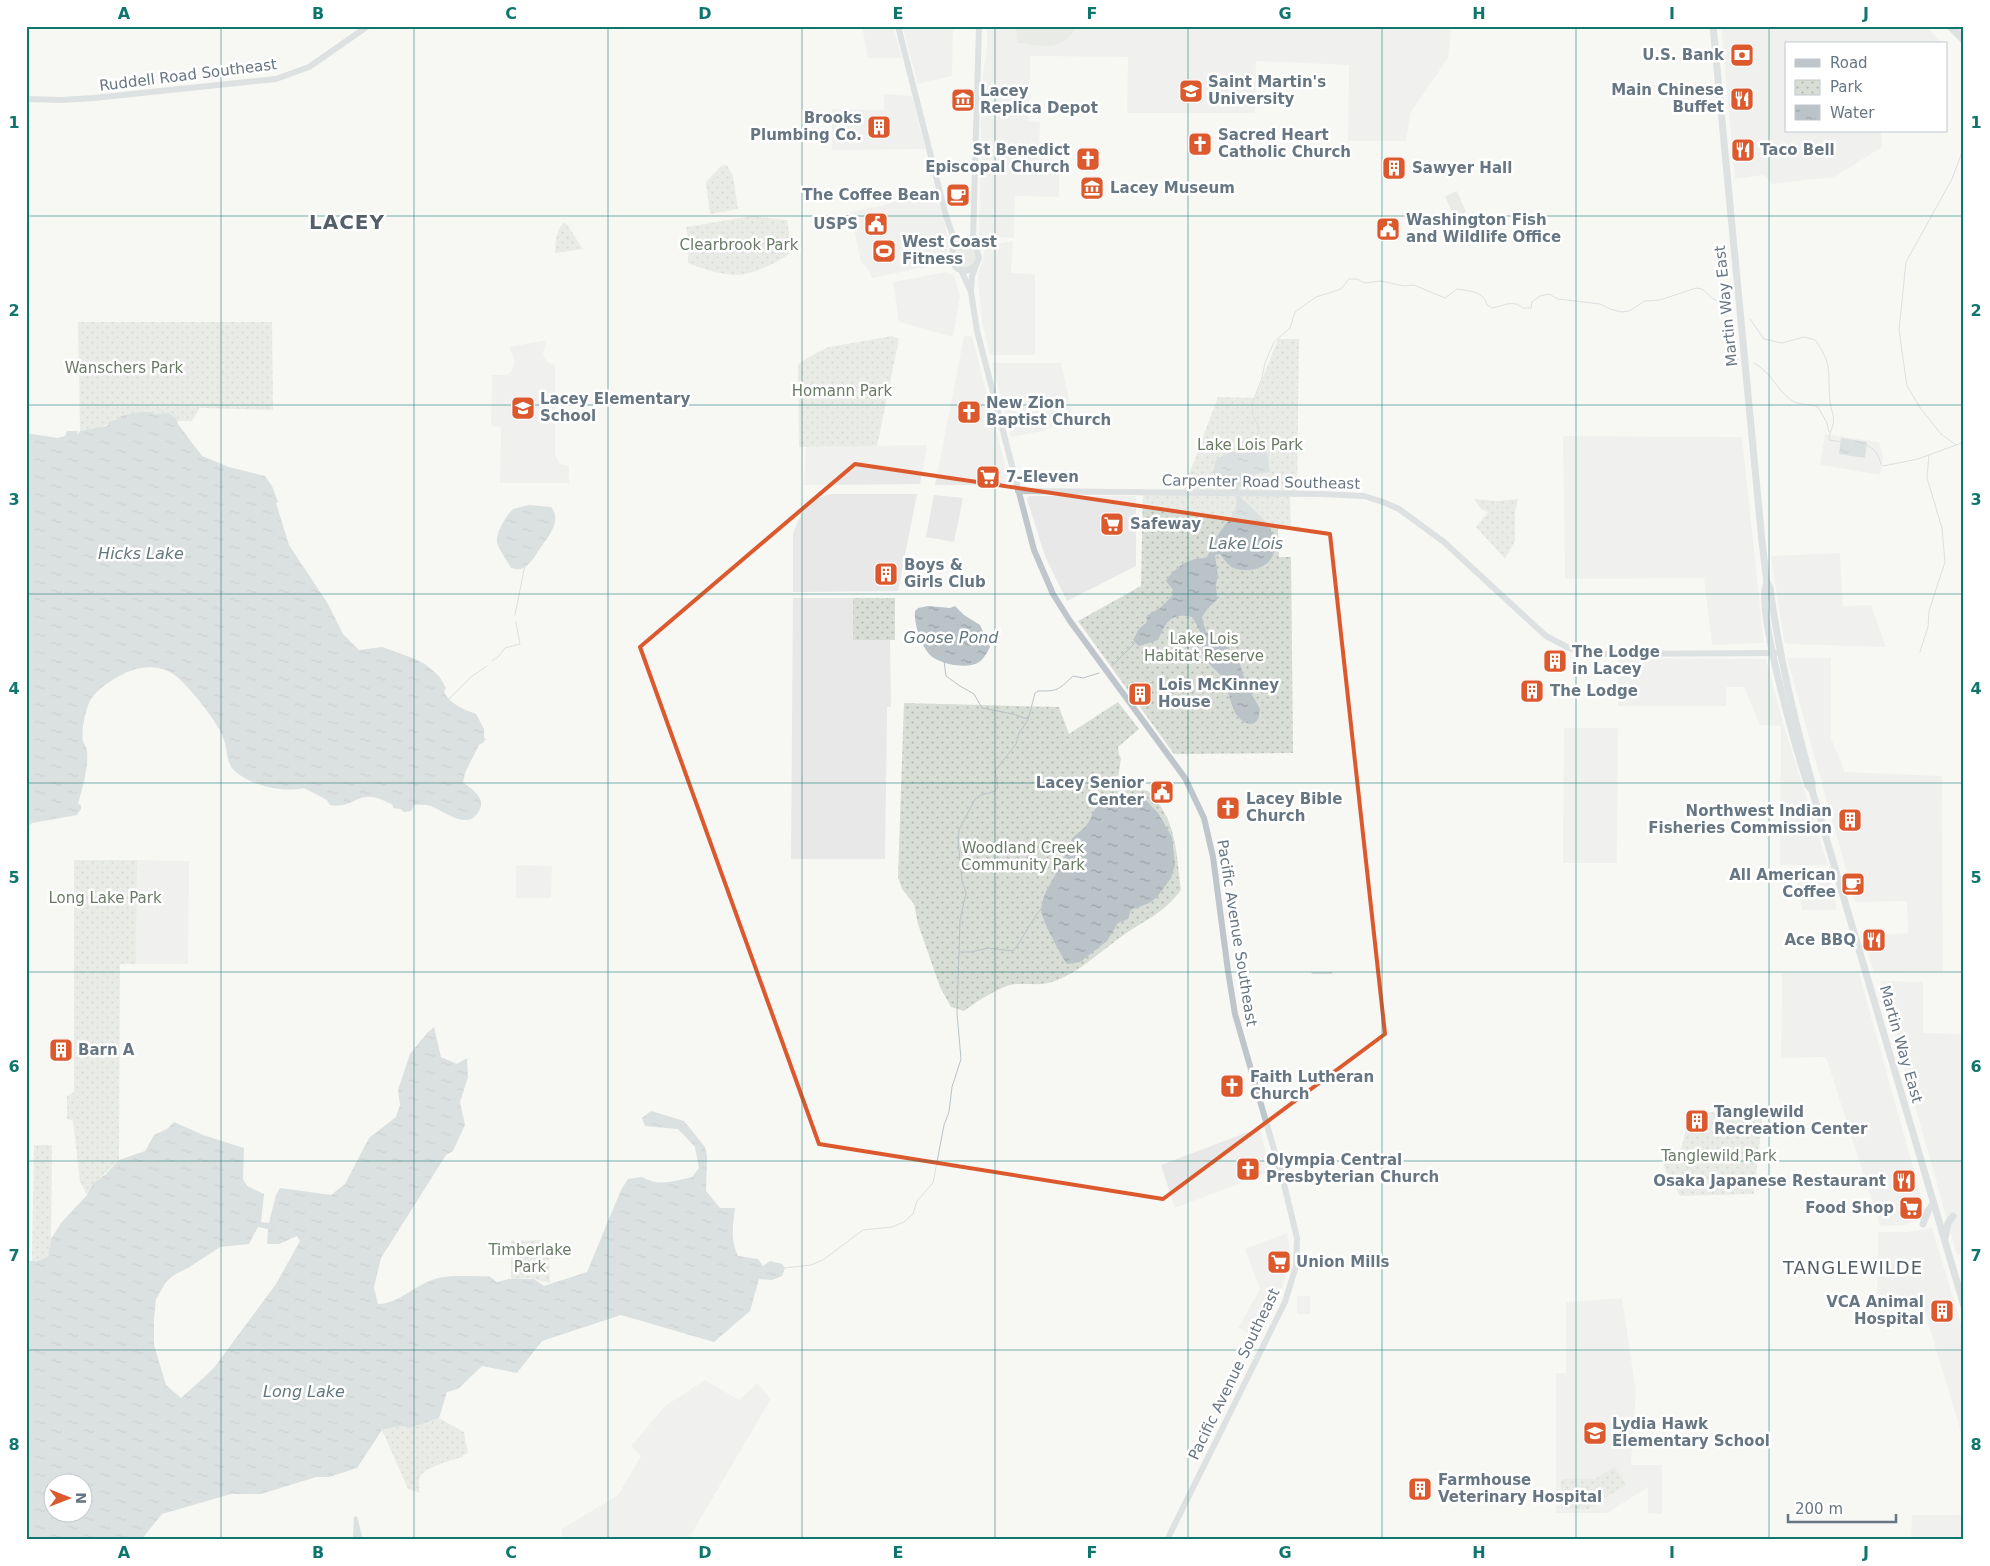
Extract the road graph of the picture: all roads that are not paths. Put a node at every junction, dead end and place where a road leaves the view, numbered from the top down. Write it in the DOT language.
graph roads {
  1 [pos="368,26"];
  2 [pos="898,26"];
  3 [pos="979,26"];
  4 [pos="1713,26"];
  5 [pos="1950,26"];
  6 [pos="1964,40"];
  7 [pos="26,99"];
  8 [pos="975,247"];
  9 [pos="954,248"];
  10 [pos="975,266"];
  11 [pos="961,270"];
  12 [pos="970,292"];
  13 [pos="1018,491"];
  14 [pos="1776,653"];
  15 [pos="1933,1204"];
  16 [pos="1953,1216"];
  17 [pos="1923,1224"];
  18 [pos="1944,1241"];
  19 [pos="1964,1306"];
  20 [pos="1167,1540"];
  1 -- 7 [label="main road, Ruddell Road Southeast"];
  2 -- 9 [label="main road"];
  3 -- 8 [label="main road"];
  4 -- 14 [label="main road, Martin Way East"];
  5 -- 6 [label="highway"];
  8 -- 9 [label="main road"];
  8 -- 10 [label="main road"];
  9 -- 11 [label="main road"];
  10 -- 11 [label="main road"];
  10 -- 12 [label="main road, Pacific Avenue Southeast"];
  11 -- 12 [label="main road, Pacific Avenue Southeast"];
  12 -- 13 [label="main road, Pacific Avenue Southeast"];
  13 -- 14 [label="main road, Carpenter Road Southeast"];
  13 -- 20 [label="main road, Pacific Avenue Southeast"];
  14 -- 15 [label="main road, Martin Way East"];
  15 -- 17 [label="main road"];
  15 -- 18 [label="main road, Martin Way East"];
  16 -- 18 [label="main road"];
  18 -- 19 [label="main road, Martin Way East"];
}
